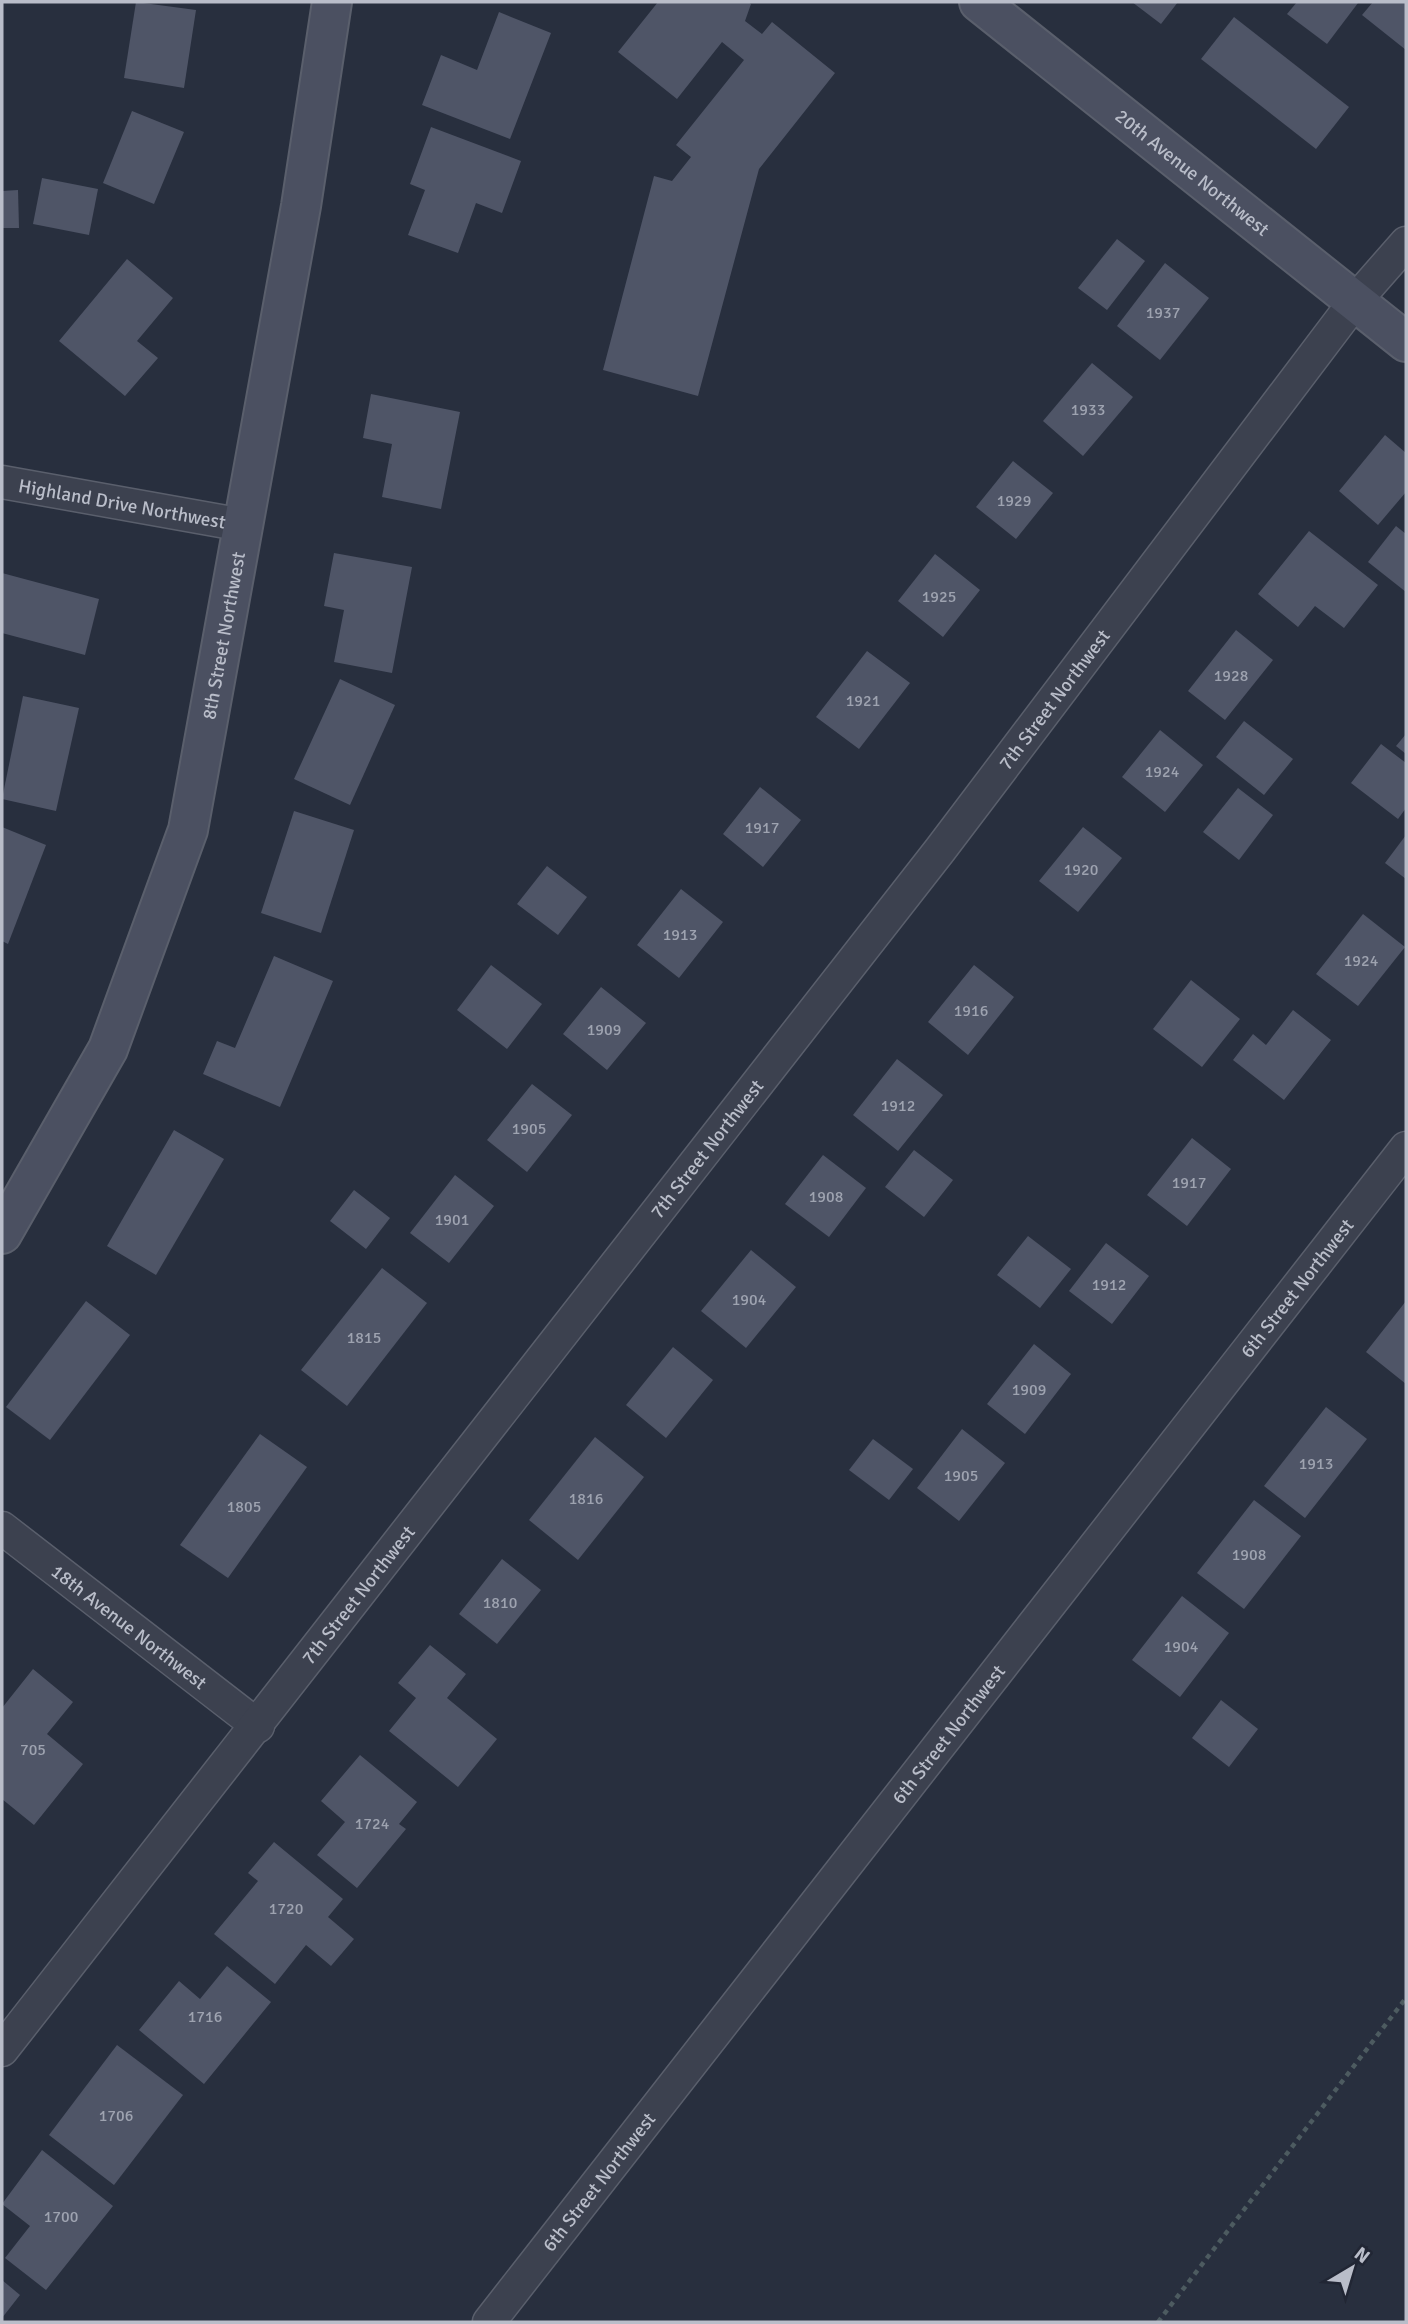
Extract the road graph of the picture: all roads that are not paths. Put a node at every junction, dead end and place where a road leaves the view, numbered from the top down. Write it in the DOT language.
graph roads {
  1 [pos="332,2"];
  2 [pos="979,2"];
  3 [pos="1406,243"];
  4 [pos="1356,300"];
  5 [pos="1406,342"];
  6 [pos="2,482"];
  7 [pos="243,525"];
  8 [pos="1406,1148"];
  9 [pos="2,1234"];
  10 [pos="2,1528"];
  11 [pos="258,1726"];
  12 [pos="2,2050"];
  13 [pos="489,2322"];
  1 -- 7 [label="street, 8th Street Northwest"];
  2 -- 4 [label="street, 20th Avenue Northwest"];
  3 -- 4 [label="street, 7th Street Northwest"];
  4 -- 5 [label="street, 20th Avenue Northwest"];
  4 -- 11 [label="street, 7th Street Northwest"];
  6 -- 7 [label="street, Highland Drive Northwest"];
  7 -- 9 [label="street, 8th Street Northwest"];
  8 -- 13 [label="street, 6th Street Northwest"];
  10 -- 11 [label="street, 18th Avenue Northwest"];
  11 -- 12 [label="street, 7th Street Northwest"];
}
